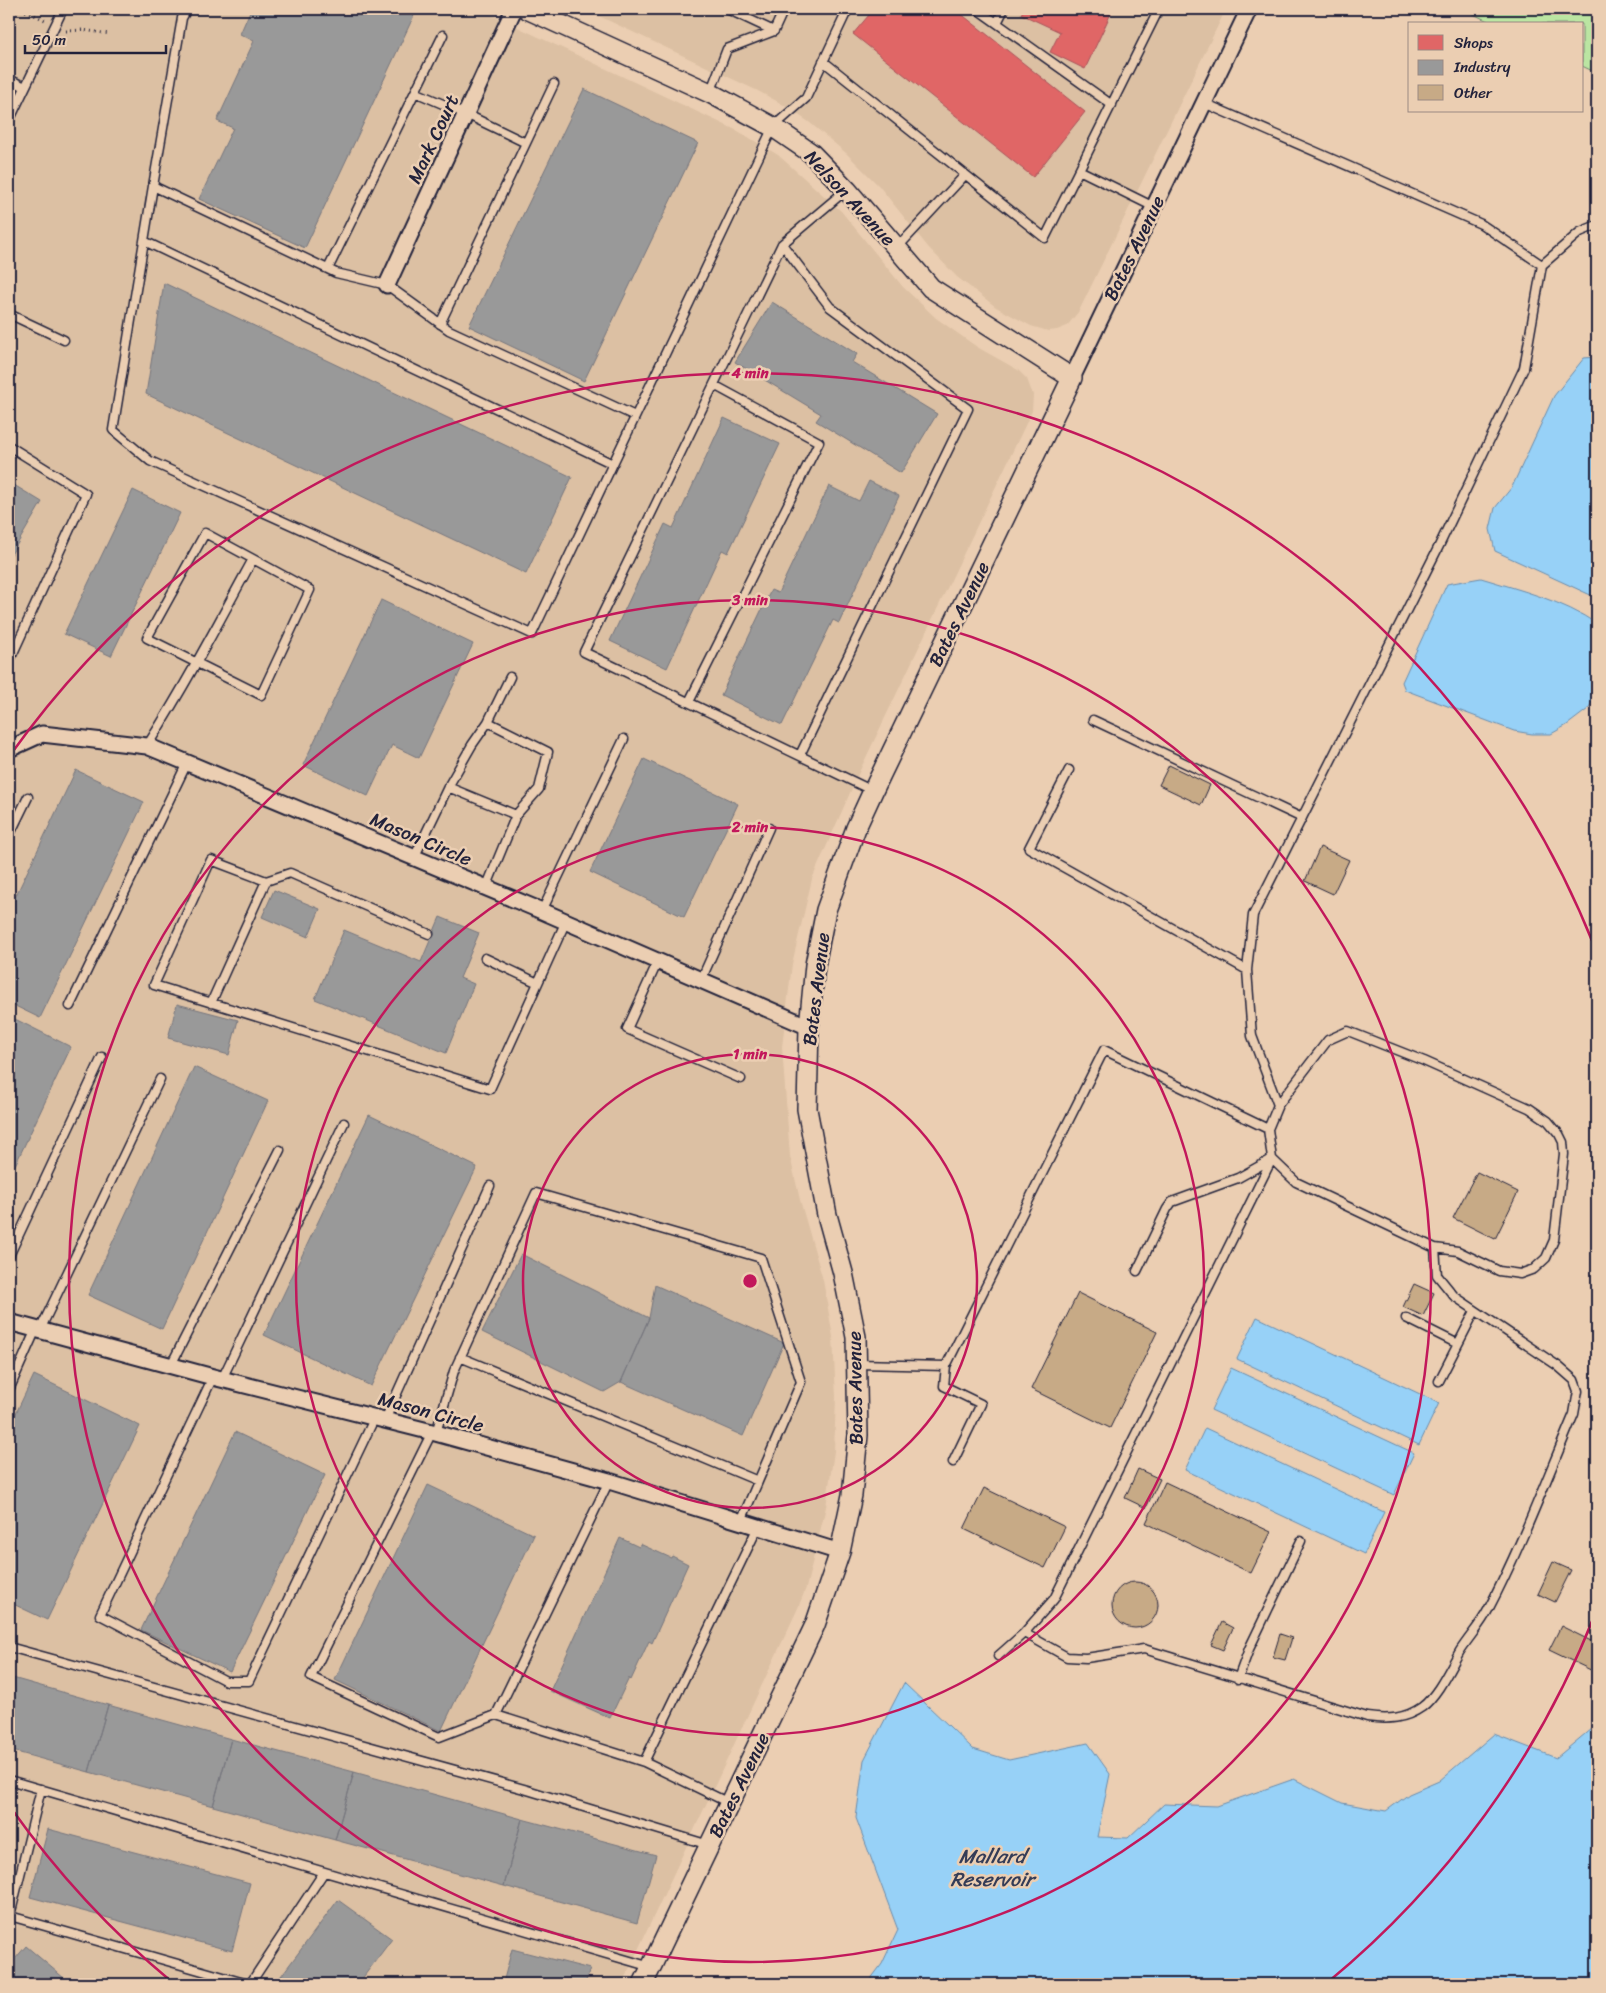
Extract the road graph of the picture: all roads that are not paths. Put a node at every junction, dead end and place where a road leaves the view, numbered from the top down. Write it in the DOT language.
graph roads {
  1 [pos="63,9"];
  2 [pos="186,9"];
  3 [pos="514,9"];
  4 [pos="527,9"];
  5 [pos="727,9"];
  6 [pos="784,9"];
  7 [pos="848,9"];
  8 [pos="977,9"];
  9 [pos="1004,9"];
  10 [pos="1159,9"];
  11 [pos="1249,9"];
  12 [pos="997,23"];
  13 [pos="774,31"];
  14 [pos="443,35"];
  15 [pos="824,61"];
  16 [pos="9,78"];
  17 [pos="554,84"];
  18 [pos="26,87"];
  19 [pos="415,92"];
  20 [pos="710,93"];
  21 [pos="1204,103"];
  22 [pos="1112,104"];
  23 [pos="466,114"];
  24 [pos="9,121"];
  25 [pos="773,127"];
  26 [pos="526,143"];
  27 [pos="1079,170"];
  28 [pos="965,174"];
  29 [pos="153,186"];
  30 [pos="847,190"];
  31 [pos="1154,207"];
  32 [pos="1597,225"];
  33 [pos="144,241"];
  34 [pos="782,244"];
  35 [pos="897,248"];
  36 [pos="1542,265"];
  37 [pos="328,269"];
  38 [pos="388,285"];
  39 [pos="9,314"];
  40 [pos="440,324"];
  41 [pos="64,340"];
  42 [pos="1072,378"];
  43 [pos="714,385"];
  44 [pos="635,416"];
  45 [pos="9,446"];
  46 [pos="613,464"];
  47 [pos="253,559"];
  48 [pos="9,662"];
  49 [pos="197,663"];
  50 [pos="510,677"];
  51 [pos="688,702"];
  52 [pos="1093,720"];
  53 [pos="488,722"];
  54 [pos="624,739"];
  55 [pos="13,745"];
  56 [pos="147,746"];
  57 [pos="800,756"];
  58 [pos="187,763"];
  59 [pos="1069,770"];
  60 [pos="448,786"];
  61 [pos="873,791"];
  62 [pos="28,797"];
  63 [pos="516,815"];
  64 [pos="1302,818"];
  65 [pos="768,828"];
  66 [pos="9,836"];
  67 [pos="414,858"];
  68 [pos="266,881"];
  69 [pos="486,888"];
  70 [pos="542,911"];
  71 [pos="566,921"];
  72 [pos="429,934"];
  73 [pos="485,958"];
  74 [pos="658,961"];
  75 [pos="1247,970"];
  76 [pos="701,980"];
  77 [pos="538,983"];
  78 [pos="211,1003"];
  79 [pos="70,1006"];
  80 [pos="809,1027"];
  81 [pos="102,1057"];
  82 [pos="160,1079"];
  83 [pos="741,1079"];
  84 [pos="1278,1105"];
  85 [pos="344,1123"];
  86 [pos="1268,1129"];
  87 [pos="280,1150"];
  88 [pos="1272,1159"];
  89 [pos="490,1186"];
  90 [pos="1435,1248"];
  91 [pos="9,1256"];
  92 [pos="1137,1271"];
  93 [pos="1475,1310"];
  94 [pos="1406,1318"];
  95 [pos="9,1322"];
  96 [pos="38,1330"];
  97 [pos="1458,1344"];
  98 [pos="460,1358"];
  99 [pos="857,1364"];
  100 [pos="171,1365"];
  101 [pos="946,1366"];
  102 [pos="218,1378"];
  103 [pos="1439,1381"];
  104 [pos="9,1390"];
  105 [pos="380,1419"];
  106 [pos="434,1432"];
  107 [pos="953,1462"];
  108 [pos="609,1481"];
  109 [pos="758,1481"];
  110 [pos="741,1521"];
  111 [pos="758,1526"];
  112 [pos="1302,1541"];
  113 [pos="840,1552"];
  114 [pos="1024,1633"];
  115 [pos="9,1647"];
  116 [pos="998,1656"];
  117 [pos="1238,1678"];
  118 [pos="496,1715"];
  119 [pos="644,1762"];
  120 [pos="9,1780"];
  121 [pos="41,1789"];
  122 [pos="730,1804"];
  123 [pos="709,1845"];
  124 [pos="324,1872"];
  125 [pos="9,1918"];
  126 [pos="651,1967"];
  127 [pos="249,1984"];
  128 [pos="643,1984"];
  1 -- 18 [label="lane"];
  2 -- 29 [label="lane"];
  3 -- 23 [label="street, Mark Court"];
  4 -- 20 [label="street, Nelson Avenue"];
  5 -- 13 [label="lane"];
  6 -- 13 [label="lane"];
  7 -- 15 [label="lane"];
  8 -- 12 [label="lane"];
  9 -- 12 [label="lane"];
  10 -- 22 [label="lane"];
  11 -- 21 [label="street, Bates Avenue"];
  12 -- 22 [label="lane"];
  13 -- 20 [label="lane"];
  14 -- 19 [label="lane"];
  15 -- 25 [label="lane"];
  15 -- 28 [label="lane"];
  16 -- 18 [label="lane"];
  17 -- 26 [label="lane"];
  18 -- 24 [label="lane"];
  19 -- 23 [label="lane"];
  19 -- 37 [label="lane"];
  20 -- 25 [label="street, Nelson Avenue"];
  21 -- 31 [label="street, Bates Avenue"];
  21 -- 36 [label="lane"];
  22 -- 27 [label="lane"];
  23 -- 26 [label="lane"];
  23 -- 38 [label="street, Mark Court"];
  25 -- 30 [label="street, Nelson Avenue"];
  25 -- 44 [label="lane"];
  26 -- 40 [label="lane"];
  27 -- 28 [label="lane"];
  27 -- 31 [label="lane"];
  28 -- 35 [label="lane"];
  29 -- 33 [label="lane"];
  29 -- 37 [label="lane"];
  30 -- 34 [label="lane"];
  30 -- 35 [label="street, Nelson Avenue"];
  31 -- 42 [label="street, Bates Avenue"];
  32 -- 36 [label="lane"];
  33 -- 46 [label="lane"];
  33 -- 46 [label="lane"];
  34 -- 43 [label="lane"];
  34 -- 57 [label="lane"];
  35 -- 42 [label="street, Nelson Avenue"];
  36 -- 64 [label="lane"];
  37 -- 38 [label="lane"];
  38 -- 40 [label="lane"];
  39 -- 41 [label="lane"];
  40 -- 44 [label="lane"];
  42 -- 61 [label="street, Bates Avenue"];
  43 -- 51 [label="lane"];
  43 -- 51 [label="lane"];
  44 -- 46 [label="lane"];
  45 -- 48 [label="lane"];
  47 -- 49 [label="lane"];
  47 -- 49 [label="lane"];
  47 -- 49 [label="lane"];
  49 -- 56 [label="lane"];
  50 -- 53 [label="lane"];
  51 -- 57 [label="lane"];
  52 -- 64 [label="lane"];
  53 -- 60 [label="lane"];
  53 -- 63 [label="lane"];
  54 -- 70 [label="lane"];
  55 -- 56 [label="street, Mason Circle"];
  56 -- 58 [label="street, Mason Circle"];
  57 -- 61 [label="lane"];
  58 -- 67 [label="street, Mason Circle"];
  58 -- 79 [label="lane"];
  59 -- 75 [label="lane"];
  60 -- 63 [label="lane"];
  60 -- 67 [label="lane"];
  61 -- 80 [label="street, Bates Avenue"];
  62 -- 66 [label="lane"];
  63 -- 69 [label="lane"];
  64 -- 75 [label="lane"];
  65 -- 76 [label="lane"];
  67 -- 69 [label="street, Mason Circle"];
  68 -- 72 [label="lane"];
  68 -- 78 [label="lane"];
  68 -- 78 [label="lane"];
  69 -- 70 [label="street, Mason Circle"];
  70 -- 71 [label="street, Mason Circle"];
  71 -- 74 [label="street, Mason Circle"];
  71 -- 77 [label="lane"];
  73 -- 77 [label="lane"];
  74 -- 76 [label="street, Mason Circle"];
  74 -- 83 [label="lane"];
  75 -- 84 [label="lane"];
  76 -- 80 [label="street, Mason Circle"];
  77 -- 78 [label="lane"];
  80 -- 99 [label="street, Bates Avenue"];
  81 -- 91 [label="lane"];
  82 -- 96 [label="lane"];
  84 -- 86 [label="lane"];
  84 -- 90 [label="lane"];
  85 -- 102 [label="lane"];
  86 -- 88 [label="lane"];
  86 -- 101 [label="lane"];
  87 -- 100 [label="lane"];
  88 -- 90 [label="lane"];
  88 -- 92 [label="lane"];
  88 -- 114 [label="lane"];
  89 -- 105 [label="lane"];
  90 -- 93 [label="lane"];
  93 -- 97 [label="lane"];
  93 -- 117 [label="lane"];
  94 -- 97 [label="lane"];
  95 -- 96 [label="street, Mason Circle"];
  96 -- 100 [label="street, Mason Circle"];
  96 -- 104 [label="lane"];
  97 -- 103 [label="lane"];
  98 -- 106 [label="lane"];
  98 -- 109 [label="lane"];
  98 -- 109 [label="lane"];
  99 -- 101 [label="lane"];
  99 -- 113 [label="street, Bates Avenue"];
  100 -- 102 [label="street, Mason Circle"];
  101 -- 107 [label="lane"];
  102 -- 105 [label="street, Mason Circle"];
  102 -- 105 [label="lane"];
  105 -- 106 [label="street, Mason Circle"];
  106 -- 108 [label="street, Mason Circle"];
  106 -- 118 [label="lane"];
  108 -- 110 [label="street, Mason Circle"];
  108 -- 118 [label="lane"];
  109 -- 110 [label="lane"];
  110 -- 111 [label="street, Mason Circle"];
  111 -- 113 [label="street, Mason Circle"];
  111 -- 119 [label="lane"];
  112 -- 117 [label="lane"];
  113 -- 122 [label="street, Bates Avenue"];
  114 -- 116 [label="lane"];
  114 -- 117 [label="lane"];
  115 -- 123 [label="lane"];
  118 -- 119 [label="lane"];
  119 -- 122 [label="lane"];
  120 -- 121 [label="lane"];
  121 -- 124 [label="lane"];
  121 -- 125 [label="lane"];
  122 -- 123 [label="street, Bates Avenue"];
  123 -- 126 [label="street, Bates Avenue"];
  124 -- 126 [label="lane"];
  124 -- 127 [label="lane"];
  125 -- 127 [label="lane"];
  126 -- 128 [label="street, Bates Avenue"];
}
